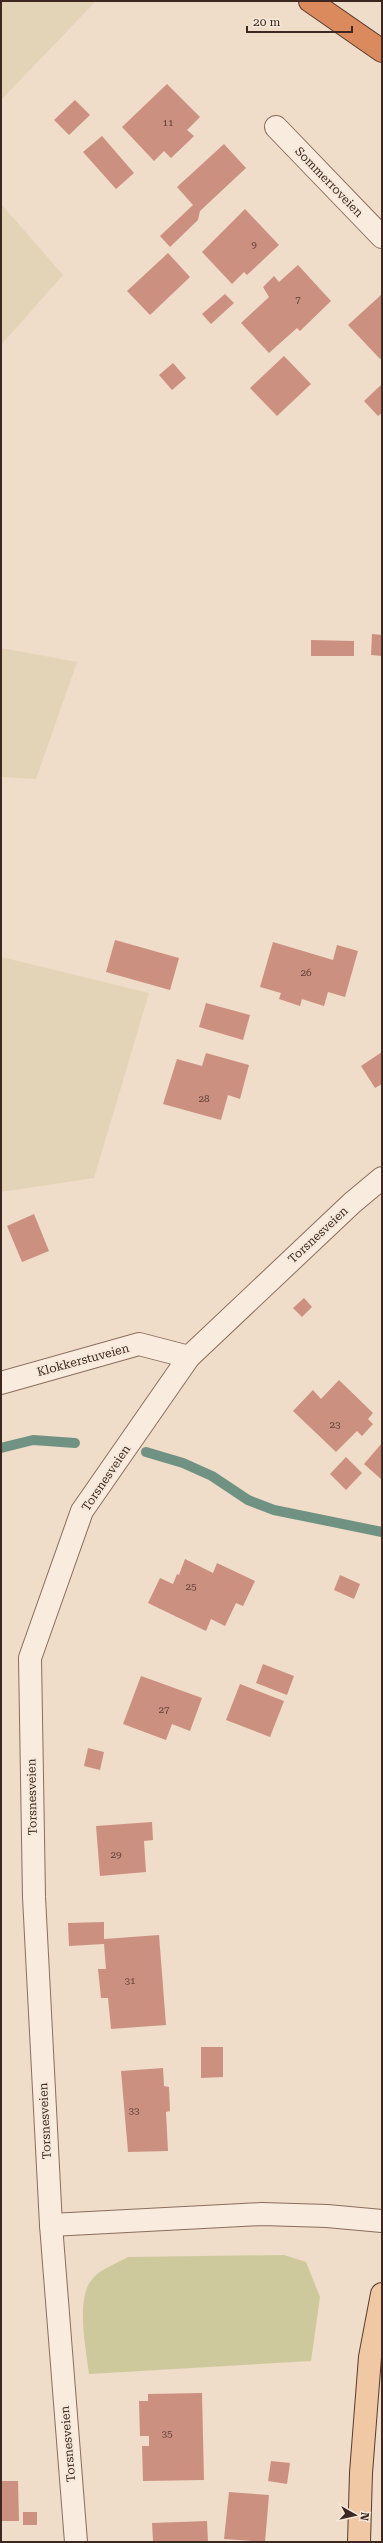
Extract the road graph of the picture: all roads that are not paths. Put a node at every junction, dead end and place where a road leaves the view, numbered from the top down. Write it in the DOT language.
graph roads {
  1 [pos="310,1"];
  2 [pos="382,51"];
  3 [pos="276,127"];
  4 [pos="382,237"];
  5 [pos="382,1178"];
  6 [pos="189,1357"];
  7 [pos="1,1383"];
  8 [pos="382,2221"];
  9 [pos="51,2225"];
  10 [pos="382,2294"];
  11 [pos="76,2542"];
  12 [pos="359,2542"];
  1 -- 2 [label="highway"];
  3 -- 4 [label="street, Sommerroveien"];
  5 -- 6 [label="street, Torsnesveien"];
  6 -- 7 [label="street, Klokkerstuveien"];
  6 -- 9 [label="street, Torsnesveien"];
  8 -- 9 [label="street"];
  9 -- 11 [label="street, Torsnesveien"];
  10 -- 12 [label="main road"];
}
